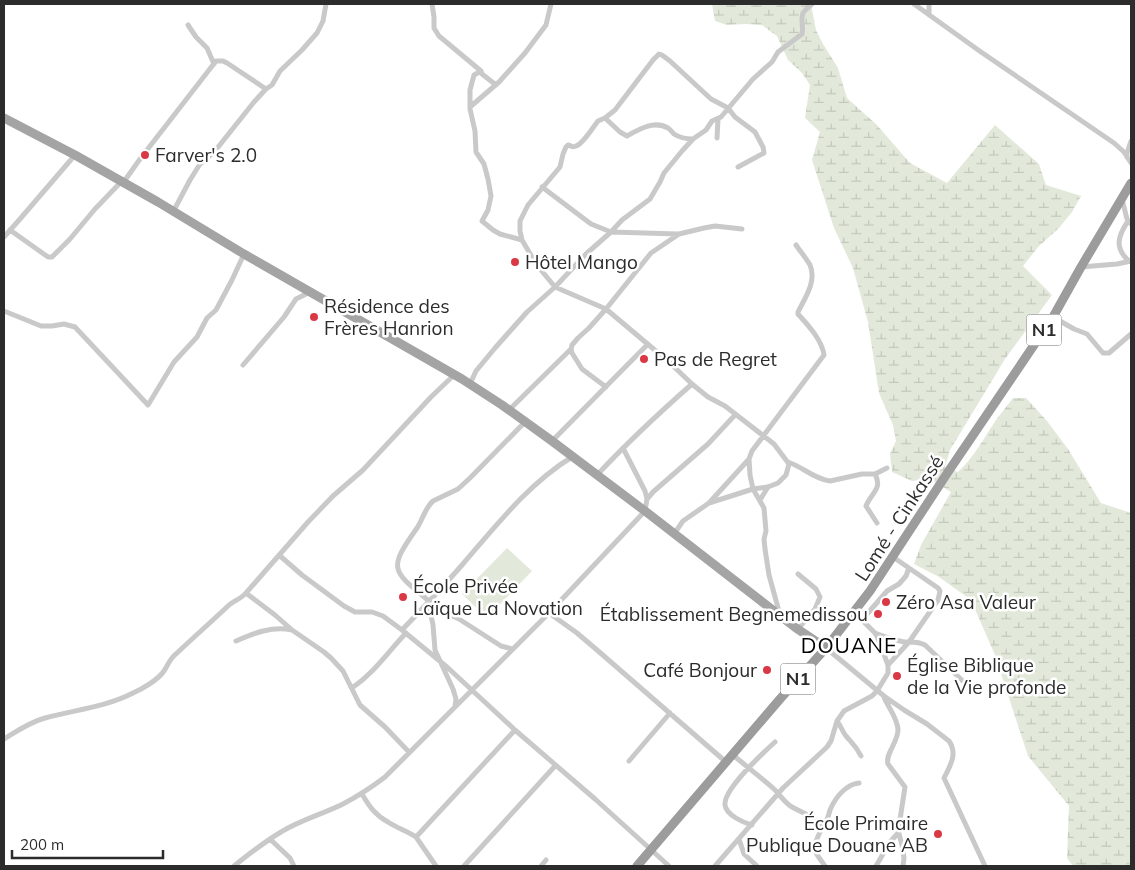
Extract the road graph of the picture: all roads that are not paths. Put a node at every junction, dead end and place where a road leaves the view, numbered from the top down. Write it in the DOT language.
graph roads {
  1 [pos="326,4"];
  2 [pos="432,4"];
  3 [pos="552,4"];
  4 [pos="812,4"];
  5 [pos="914,4"];
  6 [pos="929,4"];
  7 [pos="929,15"];
  8 [pos="188,25"];
  9 [pos="214,64"];
  10 [pos="480,71"];
  11 [pos="496,84"];
  12 [pos="266,89"];
  13 [pos="470,107"];
  14 [pos="728,108"];
  15 [pos="4,118"];
  16 [pos="605,118"];
  17 [pos="718,119"];
  18 [pos="717,138"];
  19 [pos="693,139"];
  20 [pos="1131,141"];
  21 [pos="75,155"];
  22 [pos="1127,157"];
  23 [pos="1131,163"];
  24 [pos="738,167"];
  25 [pos="122,183"];
  26 [pos="1131,183"];
  27 [pos="542,187"];
  28 [pos="1122,198"];
  29 [pos="173,212"];
  30 [pos="1130,223"];
  31 [pos="742,229"];
  32 [pos="10,230"];
  33 [pos="611,232"];
  34 [pos="679,234"];
  35 [pos="4,237"];
  36 [pos="522,240"];
  37 [pos="796,245"];
  38 [pos="244,254"];
  39 [pos="1130,261"];
  40 [pos="1081,267"];
  41 [pos="555,287"];
  42 [pos="310,292"];
  43 [pos="606,309"];
  44 [pos="4,311"];
  45 [pos="1053,317"];
  46 [pos="1131,334"];
  47 [pos="648,344"];
  48 [pos="571,349"];
  49 [pos="243,365"];
  50 [pos="454,374"];
  51 [pos="470,384"];
  52 [pos="692,384"];
  53 [pos="606,387"];
  54 [pos="509,410"];
  55 [pos="735,415"];
  56 [pos="526,422"];
  57 [pos="763,436"];
  58 [pos="552,441"];
  59 [pos="623,448"];
  60 [pos="572,457"];
  61 [pos="749,459"];
  62 [pos="788,462"];
  63 [pos="887,468"];
  64 [pos="875,474"];
  65 [pos="597,476"];
  66 [pos="768,487"];
  67 [pos="753,489"];
  68 [pos="647,500"];
  69 [pos="760,500"];
  70 [pos="709,504"];
  71 [pos="645,511"];
  72 [pos="877,523"];
  73 [pos="674,534"];
  74 [pos="280,555"];
  75 [pos="893,557"];
  76 [pos="909,568"];
  77 [pos="798,574"];
  78 [pos="246,593"];
  79 [pos="429,601"];
  80 [pos="422,609"];
  81 [pos="430,610"];
  82 [pos="854,612"];
  83 [pos="549,613"];
  84 [pos="780,616"];
  85 [pos="862,620"];
  86 [pos="798,629"];
  87 [pos="292,630"];
  88 [pos="404,632"];
  89 [pos="875,633"];
  90 [pos="236,641"];
  91 [pos="909,642"];
  92 [pos="826,648"];
  93 [pos="512,649"];
  94 [pos="440,661"];
  95 [pos="888,665"];
  96 [pos="968,686"];
  97 [pos="352,688"];
  98 [pos="471,690"];
  99 [pos="877,690"];
  100 [pos="884,696"];
  101 [pos="455,706"];
  102 [pos="670,713"];
  103 [pos="838,721"];
  104 [pos="515,730"];
  105 [pos="4,739"];
  106 [pos="775,742"];
  107 [pos="409,752"];
  108 [pos="733,755"];
  109 [pos="861,756"];
  110 [pos="629,761"];
  111 [pos="727,763"];
  112 [pos="555,766"];
  113 [pos="749,768"];
  114 [pos="859,783"];
  115 [pos="362,794"];
  116 [pos="778,794"];
  117 [pos="752,825"];
  118 [pos="821,828"];
  119 [pos="899,832"];
  120 [pos="416,837"];
  121 [pos="270,839"];
  122 [pos="739,839"];
  123 [pos="651,850"];
  124 [pos="546,860"];
  125 [pos="234,866"];
  126 [pos="294,866"];
  127 [pos="436,866"];
  128 [pos="464,866"];
  129 [pos="541,866"];
  130 [pos="637,866"];
  131 [pos="669,866"];
  132 [pos="715,866"];
  133 [pos="757,866"];
  134 [pos="826,866"];
  135 [pos="876,866"];
  136 [pos="903,866"];
  137 [pos="985,866"];
  1 -- 12 [label="street"];
  2 -- 10 [label="street"];
  3 -- 11 [label="street"];
  4 -- 14 [label="street"];
  5 -- 7 [label="street"];
  6 -- 7 [label="street"];
  7 -- 22 [label="street"];
  8 -- 9 [label="street"];
  9 -- 12 [label="street"];
  9 -- 25 [label="street"];
  10 -- 11 [label="street"];
  10 -- 13 [label="street"];
  11 -- 13 [label="street"];
  12 -- 29 [label="street"];
  13 -- 36 [label="street"];
  14 -- 16 [label="street"];
  14 -- 17 [label="street"];
  14 -- 24 [label="street"];
  15 -- 21 [label="main road"];
  16 -- 19 [label="street"];
  16 -- 27 [label="street"];
  17 -- 18 [label="street"];
  17 -- 19 [label="street"];
  19 -- 33 [label="street"];
  20 -- 22 [label="street"];
  21 -- 25 [label="main road"];
  21 -- 32 [label="street"];
  22 -- 23 [label="street"];
  25 -- 29 [label="main road"];
  25 -- 32 [label="street"];
  26 -- 28 [label="highway, Lomé - Cinkassé / N1"];
  27 -- 33 [label="street"];
  27 -- 36 [label="street"];
  28 -- 30 [label="street"];
  28 -- 40 [label="highway, Lomé - Cinkassé / N1"];
  29 -- 38 [label="main road"];
  30 -- 39 [label="street"];
  31 -- 34 [label="street"];
  32 -- 35 [label="street"];
  33 -- 34 [label="street"];
  33 -- 41 [label="street"];
  34 -- 43 [label="street"];
  36 -- 41 [label="street"];
  37 -- 57 [label="street"];
  38 -- 42 [label="main road"];
  38 -- 44 [label="street"];
  39 -- 40 [label="street"];
  40 -- 45 [label="highway, Lomé - Cinkassé / N1"];
  41 -- 43 [label="street"];
  41 -- 51 [label="street"];
  42 -- 49 [label="street"];
  42 -- 50 [label="main road"];
  43 -- 47 [label="street"];
  43 -- 48 [label="street"];
  45 -- 46 [label="street"];
  45 -- 75 [label="highway, Lomé - Cinkassé / N1"];
  47 -- 52 [label="street"];
  47 -- 53 [label="street"];
  48 -- 53 [label="street"];
  48 -- 54 [label="street"];
  50 -- 51 [label="main road"];
  50 -- 74 [label="street"];
  51 -- 54 [label="main road"];
  52 -- 55 [label="street"];
  52 -- 59 [label="street"];
  53 -- 58 [label="street"];
  54 -- 56 [label="main road"];
  55 -- 57 [label="street"];
  55 -- 68 [label="street"];
  56 -- 58 [label="main road"];
  56 -- 79 [label="street"];
  57 -- 61 [label="street"];
  57 -- 62 [label="street"];
  58 -- 60 [label="main road"];
  59 -- 65 [label="street"];
  59 -- 68 [label="street"];
  60 -- 65 [label="main road"];
  60 -- 79 [label="street"];
  61 -- 67 [label="street"];
  61 -- 70 [label="street"];
  62 -- 64 [label="street"];
  62 -- 66 [label="street"];
  63 -- 64 [label="street"];
  64 -- 72 [label="street"];
  65 -- 71 [label="main road"];
  66 -- 67 [label="street"];
  66 -- 69 [label="street"];
  67 -- 69 [label="street"];
  67 -- 70 [label="street"];
  68 -- 71 [label="street"];
  69 -- 84 [label="street"];
  70 -- 73 [label="street"];
  71 -- 73 [label="main road"];
  71 -- 83 [label="street"];
  73 -- 84 [label="main road"];
  74 -- 78 [label="street"];
  74 -- 88 [label="street"];
  75 -- 76 [label="street"];
  75 -- 82 [label="highway, Lomé - Cinkassé / N1"];
  76 -- 85 [label="street"];
  76 -- 91 [label="street"];
  77 -- 86 [label="street"];
  78 -- 87 [label="street"];
  78 -- 105 [label="street"];
  79 -- 80 [label="street"];
  80 -- 81 [label="street"];
  80 -- 88 [label="street"];
  81 -- 93 [label="street"];
  81 -- 94 [label="street"];
  82 -- 85 [label="street"];
  82 -- 92 [label="highway, Lomé - Cinkassé / N1"];
  83 -- 93 [label="street"];
  83 -- 102 [label="street"];
  84 -- 86 [label="main road"];
  85 -- 89 [label="street"];
  86 -- 92 [label="main road"];
  87 -- 90 [label="street"];
  87 -- 97 [label="street"];
  88 -- 94 [label="street"];
  88 -- 97 [label="street"];
  89 -- 91 [label="street"];
  89 -- 95 [label="street"];
  91 -- 95 [label="street"];
  91 -- 96 [label="street"];
  92 -- 99 [label="street"];
  92 -- 108 [label="highway, Lomé - Cinkassé / N1"];
  93 -- 98 [label="street"];
  94 -- 98 [label="street"];
  94 -- 101 [label="street"];
  95 -- 99 [label="street"];
  97 -- 107 [label="street"];
  98 -- 101 [label="street"];
  98 -- 104 [label="street"];
  99 -- 100 [label="street"];
  99 -- 103 [label="street"];
  100 -- 119 [label="street"];
  100 -- 137 [label="street"];
  101 -- 107 [label="street"];
  102 -- 110 [label="street"];
  102 -- 111 [label="street"];
  103 -- 109 [label="street"];
  103 -- 116 [label="street"];
  104 -- 112 [label="street"];
  104 -- 120 [label="street"];
  106 -- 113 [label="street"];
  107 -- 115 [label="street"];
  108 -- 111 [label="highway, Lomé - Cinkassé / N1"];
  108 -- 113 [label="street"];
  111 -- 123 [label="highway, Lomé - Cinkassé / N1"];
  112 -- 123 [label="street"];
  112 -- 128 [label="street"];
  113 -- 116 [label="street"];
  113 -- 117 [label="street"];
  114 -- 118 [label="street"];
  115 -- 120 [label="street"];
  115 -- 121 [label="street"];
  116 -- 117 [label="street"];
  116 -- 118 [label="street"];
  117 -- 122 [label="street"];
  118 -- 134 [label="street"];
  119 -- 135 [label="street"];
  119 -- 136 [label="street"];
  120 -- 127 [label="street"];
  121 -- 125 [label="street"];
  121 -- 126 [label="street"];
  122 -- 132 [label="street"];
  122 -- 133 [label="street"];
  123 -- 130 [label="highway, Lomé - Cinkassé / N1"];
  123 -- 131 [label="street"];
  124 -- 129 [label="street"];
}
